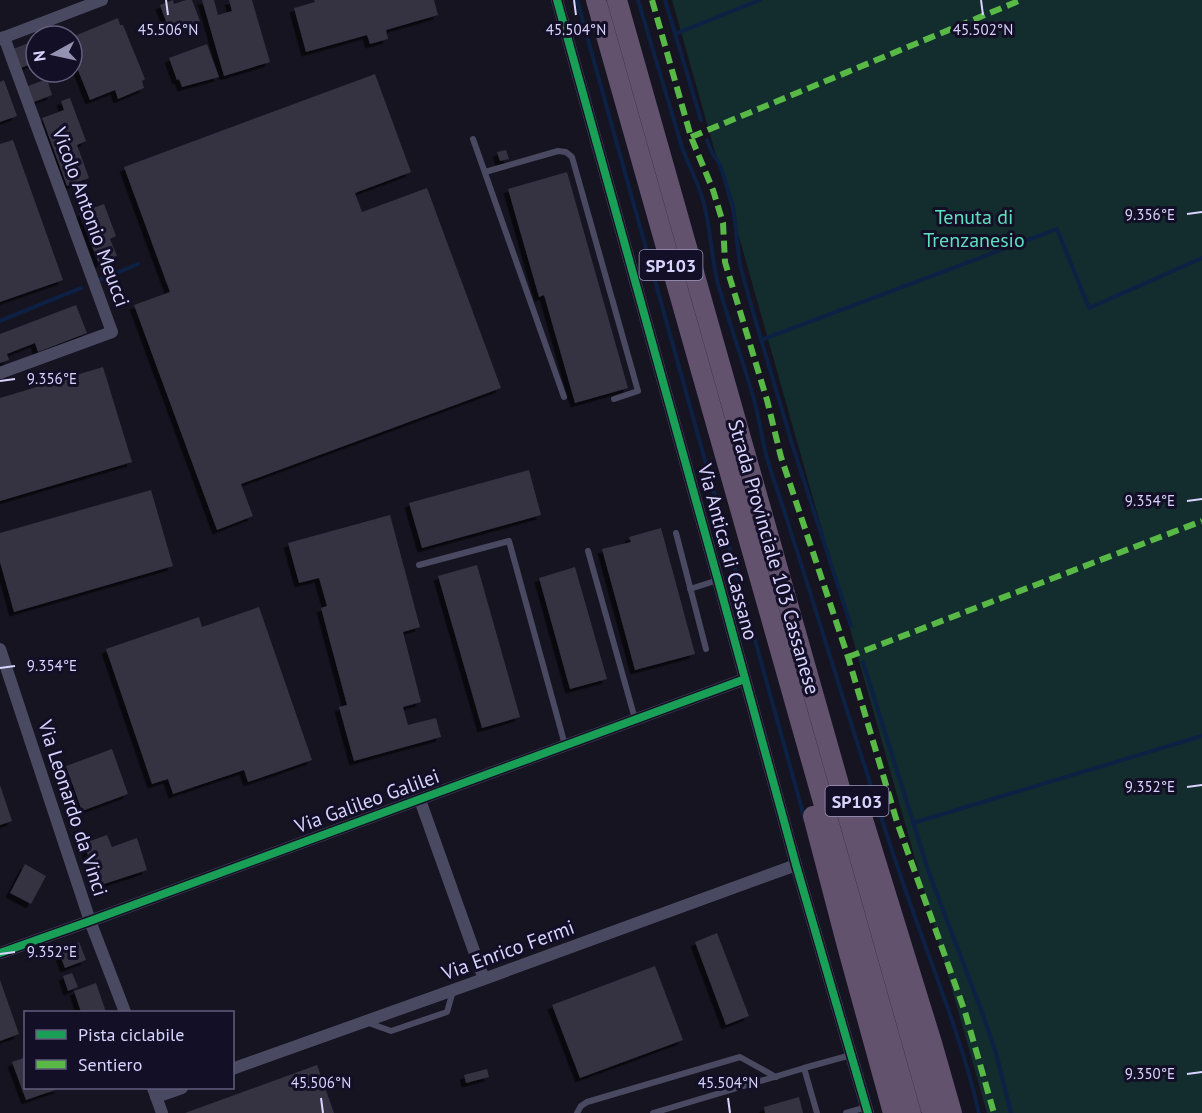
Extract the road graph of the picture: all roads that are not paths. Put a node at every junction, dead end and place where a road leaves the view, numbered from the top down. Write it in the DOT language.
graph roads {
  1 [pos="102,0"];
  2 [pos="557,0"];
  3 [pos="596,0"];
  4 [pos="617,0"];
  5 [pos="2,38"];
  6 [pos="473,140"];
  7 [pos="484,172"];
  8 [pos="0,374"];
  9 [pos="564,397"];
  10 [pos="614,399"];
  11 [pos="756,491"];
  12 [pos="746,531"];
  13 [pos="676,533"];
  14 [pos="588,551"];
  15 [pos="419,565"];
  16 [pos="718,580"];
  17 [pos="690,589"];
  18 [pos="0,649"];
  19 [pos="706,650"];
  20 [pos="745,679"];
  21 [pos="635,720"];
  22 [pos="566,746"];
  23 [pos="420,800"];
  24 [pos="796,865"];
  25 [pos="90,921"];
  26 [pos="0,953"];
  27 [pos="484,979"];
  28 [pos="453,990"];
  29 [pos="125,1011"];
  30 [pos="366,1022"];
  31 [pos="851,1055"];
  32 [pos="234,1068"];
  33 [pos="804,1068"];
  34 [pos="776,1077"];
  35 [pos="175,1089"];
  36 [pos="154,1092"];
  37 [pos="868,1110"];
  38 [pos="162,1113"];
  39 [pos="577,1113"];
  40 [pos="653,1113"];
  41 [pos="817,1113"];
  42 [pos="846,1113"];
  43 [pos="893,1113"];
  44 [pos="911,1113"];
  45 [pos="932,1113"];
  46 [pos="952,1113"];
  1 -- 5 [label="street"];
  2 -- 16 [label="street, Via Antica di Cassano"];
  3 -- 12 [label="highway, Strada Provinciale 103 Cassanese / SP103"];
  4 -- 11 [label="highway, Strada Provinciale 103 Cassanese / SP103"];
  5 -- 8 [label="street, Vicolo Antonio Meucci"];
  6 -- 7 [label="lane"];
  7 -- 9 [label="lane"];
  7 -- 10 [label="lane"];
  11 -- 45 [label="highway, Strada Provinciale 103 Cassanese / SP103"];
  11 -- 46 [label="highway, SP103"];
  12 -- 43 [label="highway, SP103"];
  12 -- 44 [label="highway, Strada Provinciale 103 Cassanese / SP103"];
  13 -- 17 [label="lane"];
  14 -- 21 [label="lane"];
  15 -- 22 [label="lane"];
  16 -- 17 [label="lane"];
  16 -- 20 [label="street, Via Antica di Cassano"];
  17 -- 19 [label="lane"];
  18 -- 25 [label="street, Via Leonardo da Vinci"];
  20 -- 21 [label="street, Via Galileo Galilei"];
  20 -- 24 [label="street, Via Antica di Cassano"];
  21 -- 22 [label="street, Via Galileo Galilei"];
  22 -- 23 [label="street, Via Galileo Galilei"];
  23 -- 25 [label="street, Via Galileo Galilei"];
  23 -- 27 [label="street"];
  24 -- 27 [label="street, Via Enrico Fermi"];
  24 -- 31 [label="street, Via Antica di Cassano"];
  25 -- 26 [label="street, Via Galileo Galilei"];
  25 -- 29 [label="street, Via Leonardo da Vinci"];
  27 -- 28 [label="street, Via Enrico Fermi"];
  28 -- 30 [label="street, Via Enrico Fermi"];
  28 -- 30 [label="lane"];
  30 -- 32 [label="street, Via Enrico Fermi"];
  31 -- 33 [label="lane"];
  31 -- 37 [label="street, Via Antica di Cassano"];
  33 -- 34 [label="lane"];
  33 -- 41 [label="lane"];
  34 -- 39 [label="lane"];
  34 -- 40 [label="lane"];
  35 -- 36 [label="street"];
  36 -- 38 [label="street"];
  37 -- 42 [label="lane"];
}
